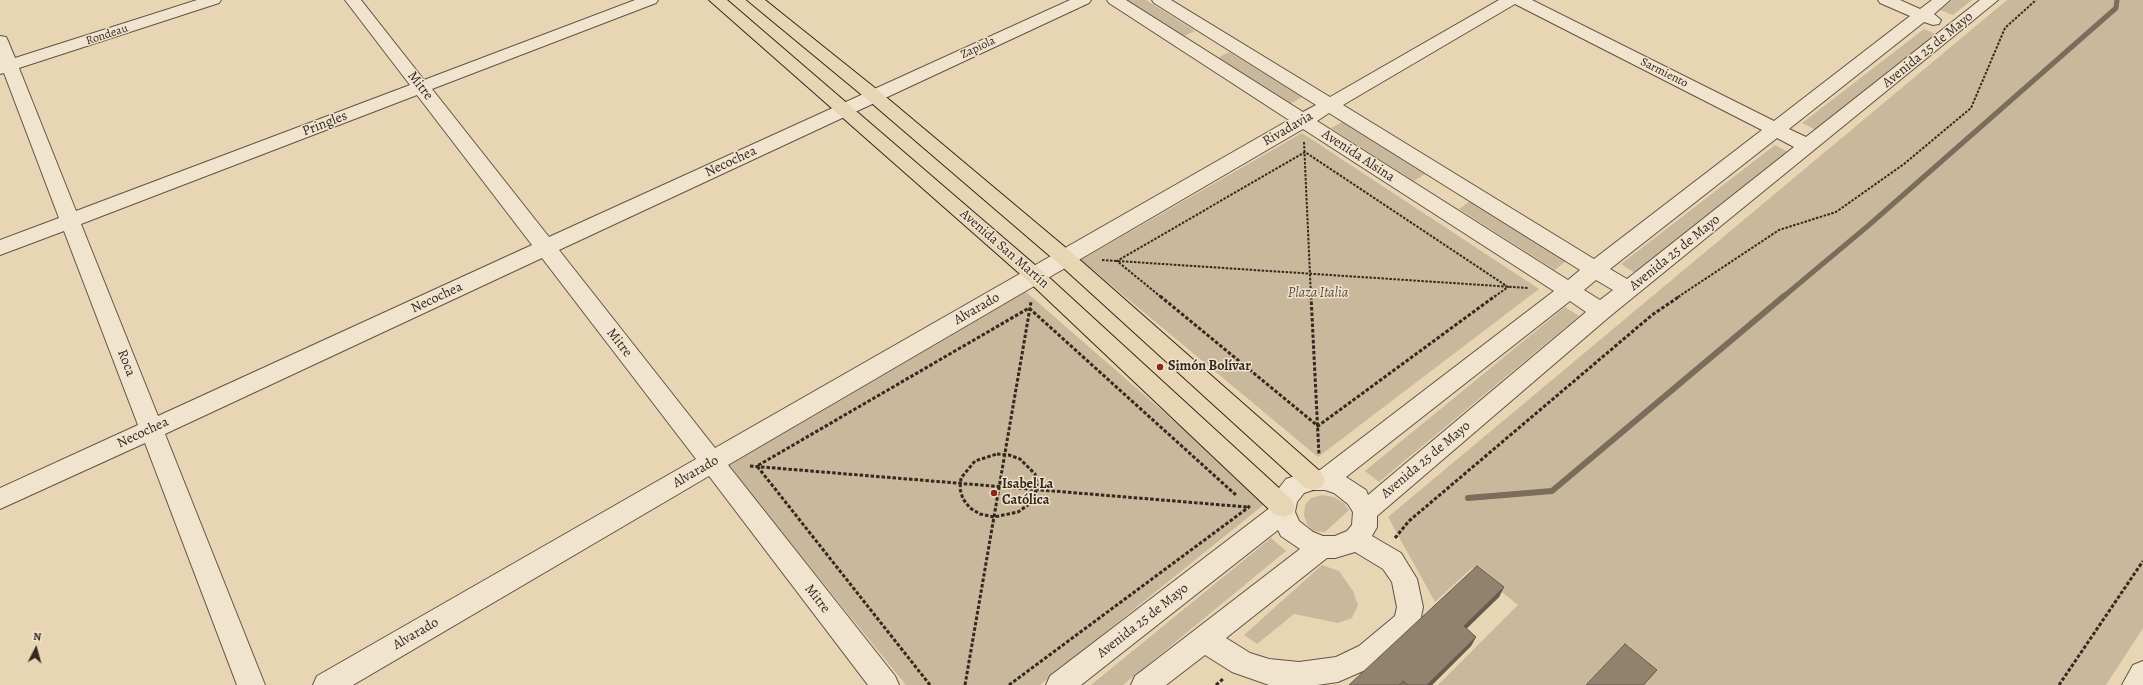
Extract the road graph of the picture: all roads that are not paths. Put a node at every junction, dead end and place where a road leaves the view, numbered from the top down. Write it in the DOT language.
graph roads {
  1 [pos="213,0"];
  2 [pos="354,0"];
  3 [pos="650,0"];
  4 [pos="717,0"];
  5 [pos="755,0"];
  6 [pos="1083,0"];
  7 [pos="1115,0"];
  8 [pos="1160,0"];
  9 [pos="1511,0"];
  10 [pos="1519,0"];
  11 [pos="1886,0"];
  12 [pos="1942,0"];
  13 [pos="1990,0"];
  14 [pos="1922,16"];
  15 [pos="1955,29"];
  16 [pos="0,41"];
  17 [pos="5,68"];
  18 [pos="421,87"];
  19 [pos="874,96"];
  20 [pos="1330,105"];
  21 [pos="844,110"];
  22 [pos="1303,120"];
  23 [pos="1774,129"];
  24 [pos="1808,146"];
  25 [pos="70,221"];
  26 [pos="0,248"];
  27 [pos="546,248"];
  28 [pos="1065,258"];
  29 [pos="1595,270"];
  30 [pos="1035,276"];
  31 [pos="1628,290"];
  32 [pos="1569,291"];
  33 [pos="1601,311"];
  34 [pos="152,429"];
  35 [pos="712,463"];
  36 [pos="1320,480"];
  37 [pos="0,499"];
  38 [pos="1283,510"];
  39 [pos="1365,512"];
  40 [pos="1356,539"];
  41 [pos="1322,547"];
  42 [pos="1203,639"];
  43 [pos="2143,674"];
  44 [pos="251,685"];
  45 [pos="327,685"];
  46 [pos="885,685"];
  47 [pos="1060,685"];
  48 [pos="1146,685"];
  49 [pos="2136,685"];
  1 -- 17 [label="street, Rondeau"];
  2 -- 18 [label="street, Mitre"];
  3 -- 18 [label="street, Pringles"];
  4 -- 21 [label="main road, Avenida San Martín"];
  5 -- 19 [label="main road"];
  6 -- 19 [label="street, Zapiola"];
  7 -- 22 [label="street, Avenida Alsina"];
  8 -- 20 [label="street, Avenida Alsina"];
  9 -- 20 [label="street, Rivadavia"];
  10 -- 23 [label="street, Sarmiento"];
  11 -- 14 [label="street"];
  12 -- 14 [label="street"];
  13 -- 15 [label="street, Avenida 25 de Mayo"];
  14 -- 15 [label="street"];
  14 -- 23 [label="street"];
  15 -- 24 [label="street, Avenida 25 de Mayo"];
  16 -- 17 [label="street, Roca"];
  17 -- 25 [label="street, Roca"];
  18 -- 25 [label="street, Pringles"];
  18 -- 27 [label="street, Mitre"];
  19 -- 21 [label="street, Necochea"];
  19 -- 28 [label="main road"];
  20 -- 22 [label="street, Rivadavia"];
  20 -- 29 [label="street, Avenida Alsina"];
  21 -- 27 [label="street, Necochea"];
  21 -- 30 [label="main road, Avenida San Martín"];
  22 -- 28 [label="street, Rivadavia"];
  22 -- 32 [label="street, Avenida Alsina"];
  23 -- 24 [label="street, Sarmiento"];
  23 -- 29 [label="street"];
  24 -- 31 [label="street, Avenida 25 de Mayo"];
  25 -- 26 [label="street, Pringles"];
  25 -- 34 [label="street, Roca"];
  27 -- 34 [label="street, Necochea"];
  27 -- 35 [label="street, Mitre"];
  28 -- 30 [label="street, Alvarado"];
  28 -- 36 [label="main road"];
  29 -- 31 [label="street, Avenida Alsina"];
  29 -- 32 [label="street"];
  30 -- 35 [label="street, Alvarado"];
  30 -- 38 [label="main road, Avenida San Martín"];
  31 -- 33 [label="street, Avenida 25 de Mayo"];
  32 -- 33 [label="street, Avenida Alsina"];
  32 -- 36 [label="street"];
  33 -- 39 [label="street, Avenida 25 de Mayo"];
  34 -- 37 [label="street, Necochea"];
  34 -- 44 [label="street, Roca"];
  35 -- 45 [label="street, Alvarado"];
  35 -- 46 [label="street, Mitre"];
  36 -- 38 [label="street"];
  36 -- 39 [label="street"];
  38 -- 41 [label="street"];
  38 -- 47 [label="street, Avenida 25 de Mayo"];
  39 -- 40 [label="street"];
  40 -- 41 [label="street"];
  40 -- 42 [label="street"];
  41 -- 42 [label="street"];
  42 -- 48 [label="street"];
  43 -- 49 [label="street"];
}
